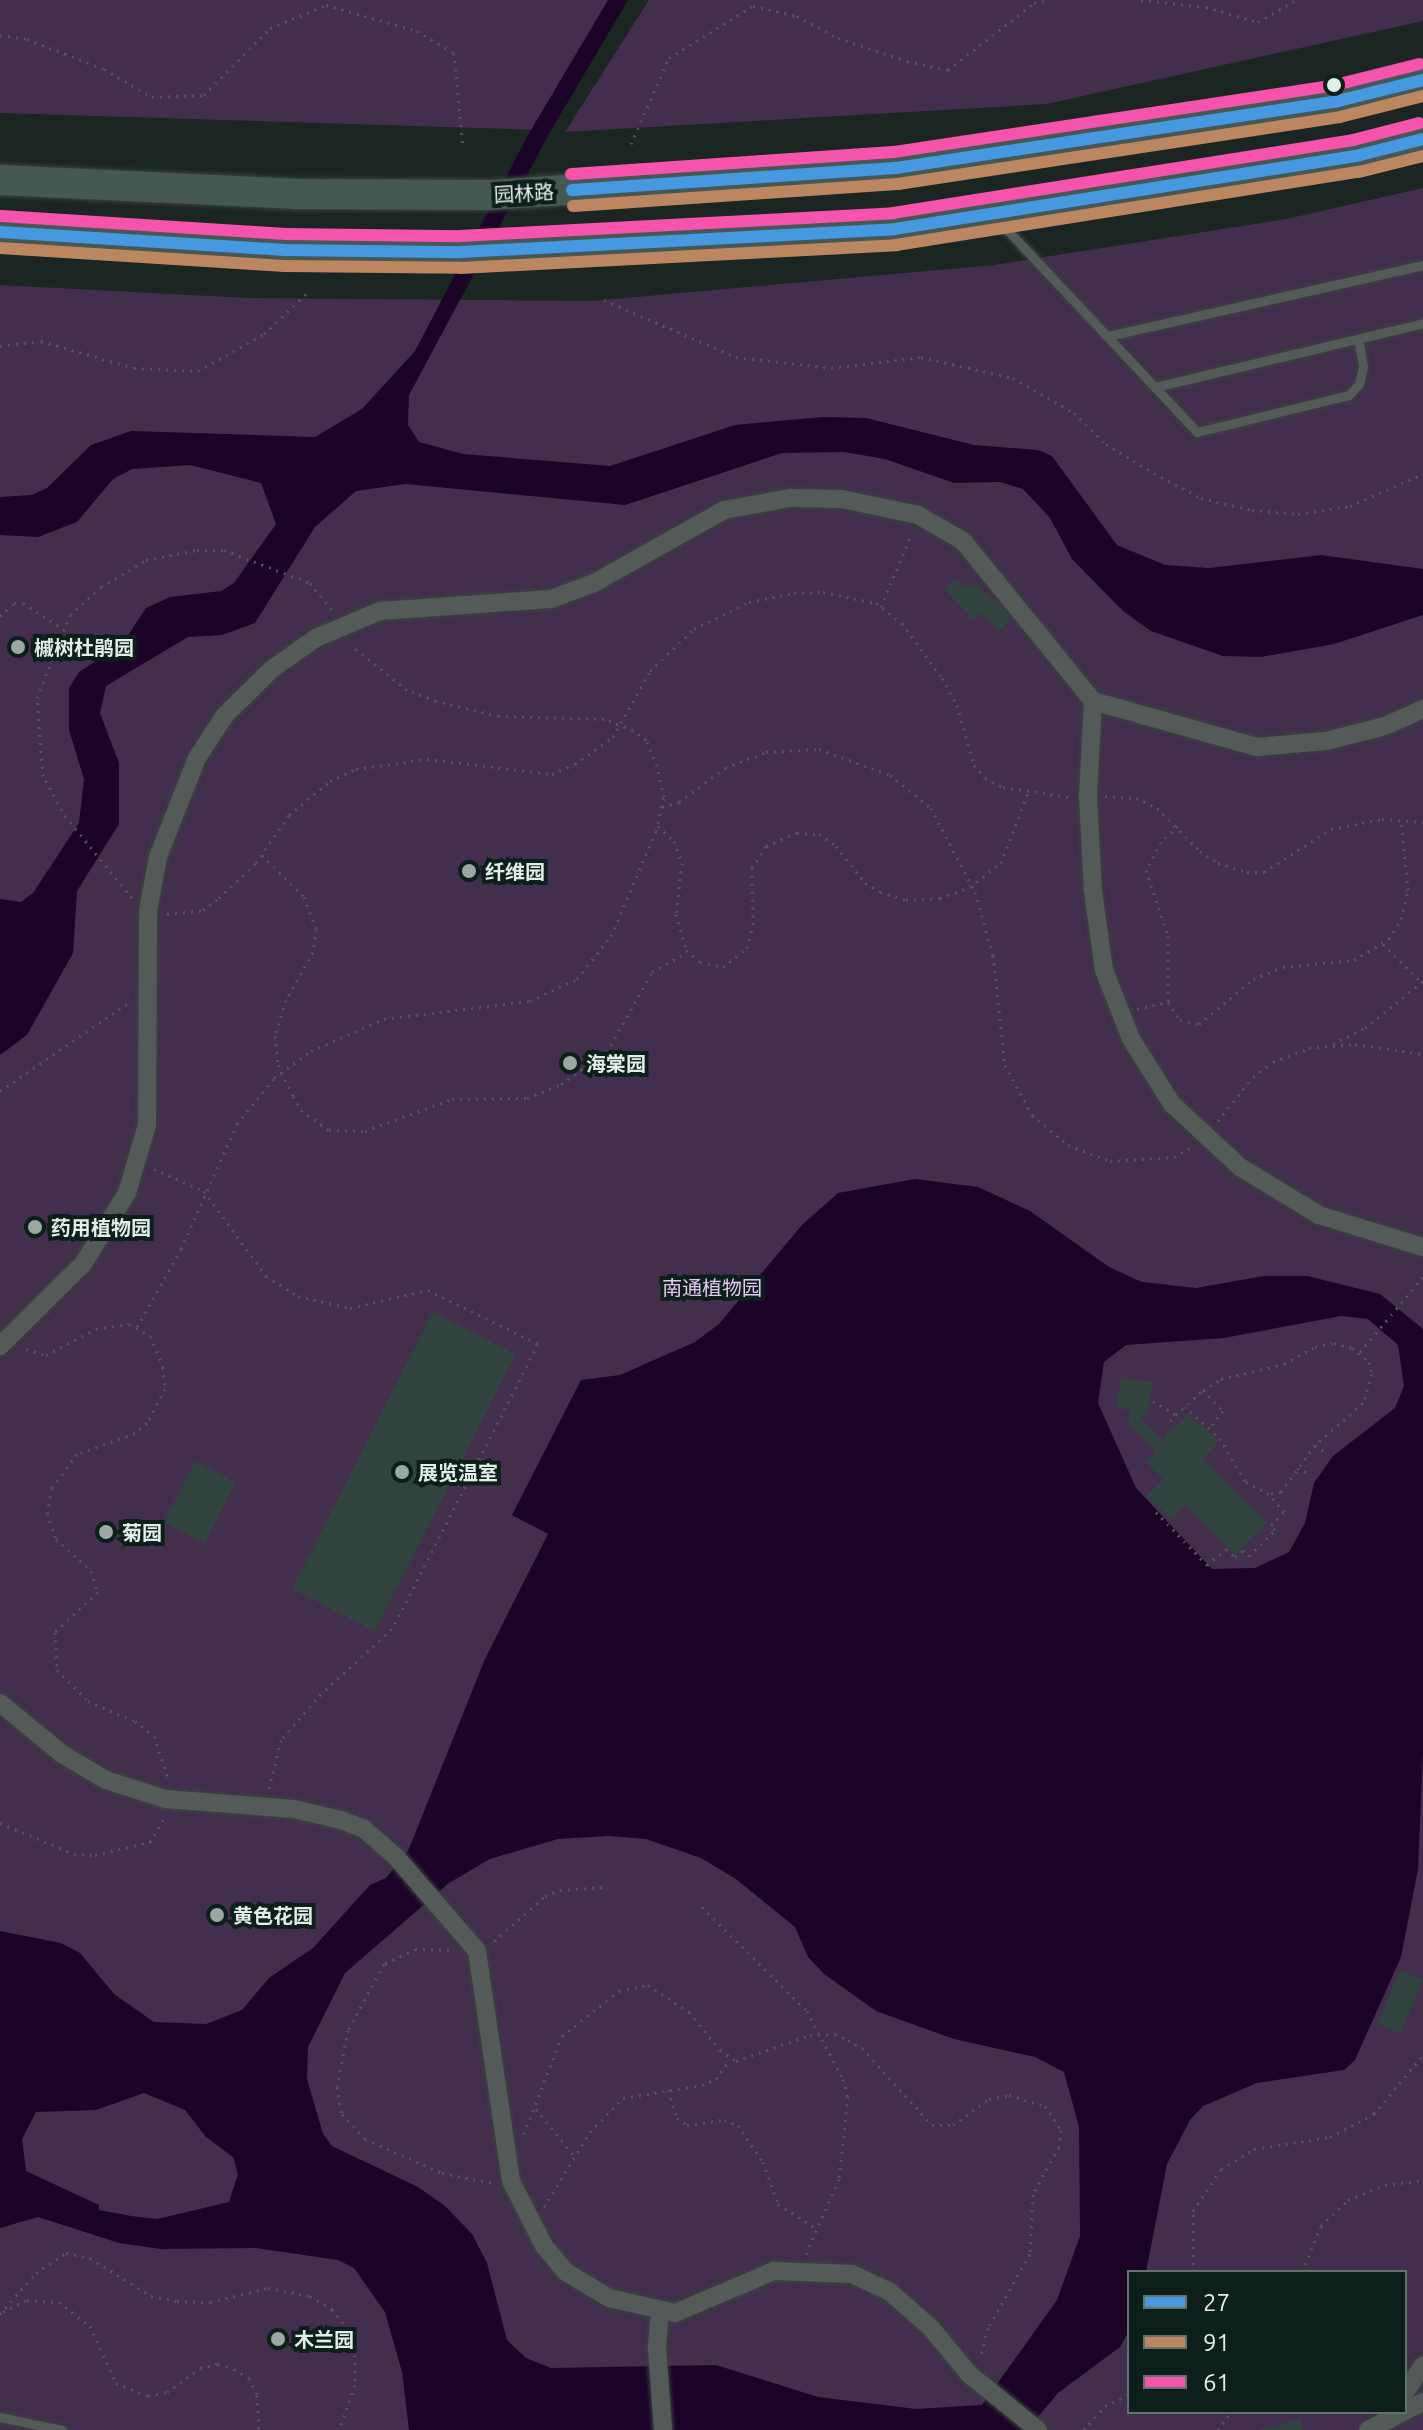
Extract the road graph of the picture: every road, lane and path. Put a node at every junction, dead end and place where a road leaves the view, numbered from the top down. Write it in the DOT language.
graph roads {
  1 [pos="1048,0"];
  2 [pos="1141,0"];
  3 [pos="1296,0"];
  4 [pos="0,35"];
  5 [pos="1423,80"];
  6 [pos="1423,139"];
  7 [pos="631,144"];
  8 [pos="463,149"];
  9 [pos="0,180"];
  10 [pos="990,214"];
  11 [pos="0,232"];
  12 [pos="1423,265"];
  13 [pos="307,293"];
  14 [pos="604,300"];
  15 [pos="1423,323"];
  16 [pos="1108,336"];
  17 [pos="1358,339"];
  18 [pos="0,346"];
  19 [pos="1155,387"];
  20 [pos="1423,474"];
  21 [pos="918,515"];
  22 [pos="881,607"];
  23 [pos="0,616"];
  24 [pos="341,627"];
  25 [pos="63,629"];
  26 [pos="1093,701"];
  27 [pos="1423,709"];
  28 [pos="619,725"];
  29 [pos="1028,792"];
  30 [pos="1088,797"];
  31 [pos="662,807"];
  32 [pos="1401,819"];
  33 [pos="1423,822"];
  34 [pos="658,826"];
  35 [pos="1178,826"];
  36 [pos="262,855"];
  37 [pos="972,886"];
  38 [pos="148,911"];
  39 [pos="1383,944"];
  40 [pos="687,952"];
  41 [pos="1422,982"];
  42 [pos="147,996"];
  43 [pos="1168,1002"];
  44 [pos="1118,1014"];
  45 [pos="1329,1045"];
  46 [pos="1423,1054"];
  47 [pos="282,1073"];
  48 [pos="0,1091"];
  49 [pos="1205,1136"];
  50 [pos="138,1162"];
  51 [pos="204,1191"];
  52 [pos="1423,1247"];
  53 [pos="1423,1277"];
  54 [pos="137,1327"];
  55 [pos="3,1343"];
  56 [pos="1360,1352"];
  57 [pos="1203,1390"];
  58 [pos="1153,1401"];
  59 [pos="1185,1407"];
  60 [pos="1176,1415"];
  61 [pos="1170,1421"];
  62 [pos="1209,1428"];
  63 [pos="1315,1445"];
  64 [pos="1328,1454"];
  65 [pos="1297,1468"];
  66 [pos="1311,1475"];
  67 [pos="1269,1494"];
  68 [pos="1156,1512"];
  69 [pos="0,1703"];
  70 [pos="166,1799"];
  71 [pos="263,1808"];
  72 [pos="0,1823"];
  73 [pos="604,1887"];
  74 [pos="702,1907"];
  75 [pos="477,1951"];
  76 [pos="821,2035"];
  77 [pos="1423,2055"];
  78 [pos="730,2059"];
  79 [pos="668,2090"];
  80 [pos="536,2109"];
  81 [pos="504,2147"];
  82 [pos="575,2157"];
  83 [pos="1423,2180"];
  84 [pos="511,2181"];
  85 [pos="527,2218"];
  86 [pos="817,2229"];
  87 [pos="804,2269"];
  88 [pos="1193,2270"];
  89 [pos="1303,2270"];
  90 [pos="660,2311"];
  91 [pos="0,2314"];
  92 [pos="1423,2365"];
  93 [pos="969,2374"];
  94 [pos="1407,2389"];
  95 [pos="1127,2396"];
  96 [pos="0,2417"];
  97 [pos="62,2430"];
  98 [pos="259,2430"];
  99 [pos="339,2430"];
  100 [pos="663,2430"];
  101 [pos="1038,2430"];
  102 [pos="1084,2430"];
  1 -- 7 [label="path"];
  2 -- 3 [label="path"];
  4 -- 8 [label="path"];
  5 -- 9 [label="main road, 园林路"];
  6 -- 10 [label="main road"];
  10 -- 11 [label="main road"];
  10 -- 16 [label="lane"];
  12 -- 16 [label="lane"];
  13 -- 18 [label="path"];
  14 -- 20 [label="path"];
  15 -- 17 [label="lane"];
  16 -- 19 [label="lane"];
  17 -- 19 [label="lane"];
  17 -- 19 [label="lane"];
  21 -- 22 [label="path"];
  21 -- 24 [label="street"];
  21 -- 26 [label="street"];
  22 -- 28 [label="path"];
  22 -- 29 [label="path"];
  23 -- 25 [label="path"];
  24 -- 25 [label="path"];
  24 -- 28 [label="path"];
  24 -- 38 [label="street"];
  25 -- 38 [label="path"];
  26 -- 27 [label="street"];
  26 -- 30 [label="street"];
  28 -- 31 [label="path"];
  28 -- 36 [label="path"];
  29 -- 30 [label="path"];
  29 -- 37 [label="path"];
  30 -- 35 [label="path"];
  30 -- 44 [label="street"];
  31 -- 34 [label="path"];
  31 -- 37 [label="path"];
  32 -- 33 [label="path"];
  32 -- 35 [label="path"];
  32 -- 39 [label="path"];
  34 -- 40 [label="path"];
  34 -- 47 [label="path"];
  35 -- 43 [label="path"];
  36 -- 38 [label="path"];
  36 -- 47 [label="path"];
  37 -- 40 [label="path"];
  37 -- 49 [label="path"];
  38 -- 42 [label="street"];
  39 -- 41 [label="path"];
  39 -- 43 [label="path"];
  40 -- 47 [label="path"];
  41 -- 45 [label="path"];
  42 -- 48 [label="path"];
  42 -- 50 [label="street"];
  43 -- 44 [label="path"];
  44 -- 49 [label="street"];
  45 -- 46 [label="path"];
  45 -- 49 [label="path"];
  47 -- 51 [label="path"];
  49 -- 52 [label="street"];
  50 -- 51 [label="path"];
  50 -- 55 [label="street"];
  51 -- 54 [label="path"];
  51 -- 71 [label="path"];
  53 -- 56 [label="path"];
  54 -- 55 [label="path"];
  54 -- 70 [label="path"];
  56 -- 57 [label="path"];
  56 -- 63 [label="path"];
  57 -- 59 [label="path"];
  57 -- 62 [label="path"];
  58 -- 60 [label="path"];
  59 -- 60 [label="path"];
  59 -- 62 [label="path"];
  60 -- 61 [label="path"];
  62 -- 67 [label="path"];
  63 -- 64 [label="path"];
  63 -- 65 [label="path"];
  65 -- 66 [label="path"];
  65 -- 67 [label="path"];
  67 -- 68 [label="path"];
  69 -- 70 [label="street"];
  70 -- 71 [label="street"];
  70 -- 72 [label="path"];
  71 -- 75 [label="street"];
  73 -- 75 [label="path"];
  74 -- 76 [label="path"];
  75 -- 81 [label="street"];
  75 -- 84 [label="path"];
  76 -- 78 [label="path"];
  76 -- 86 [label="path"];
  76 -- 93 [label="path"];
  77 -- 88 [label="path"];
  78 -- 79 [label="path"];
  78 -- 80 [label="path"];
  79 -- 82 [label="path"];
  79 -- 86 [label="path"];
  80 -- 81 [label="path"];
  80 -- 82 [label="path"];
  81 -- 84 [label="street"];
  82 -- 85 [label="path"];
  83 -- 89 [label="path"];
  84 -- 85 [label="street"];
  85 -- 90 [label="street"];
  86 -- 87 [label="path"];
  87 -- 90 [label="street"];
  87 -- 93 [label="street"];
  90 -- 100 [label="street"];
  91 -- 98 [label="path"];
  91 -- 99 [label="path"];
  92 -- 94 [label="street"];
  93 -- 101 [label="street"];
  95 -- 102 [label="path"];
  96 -- 97 [label="lane"];
}
